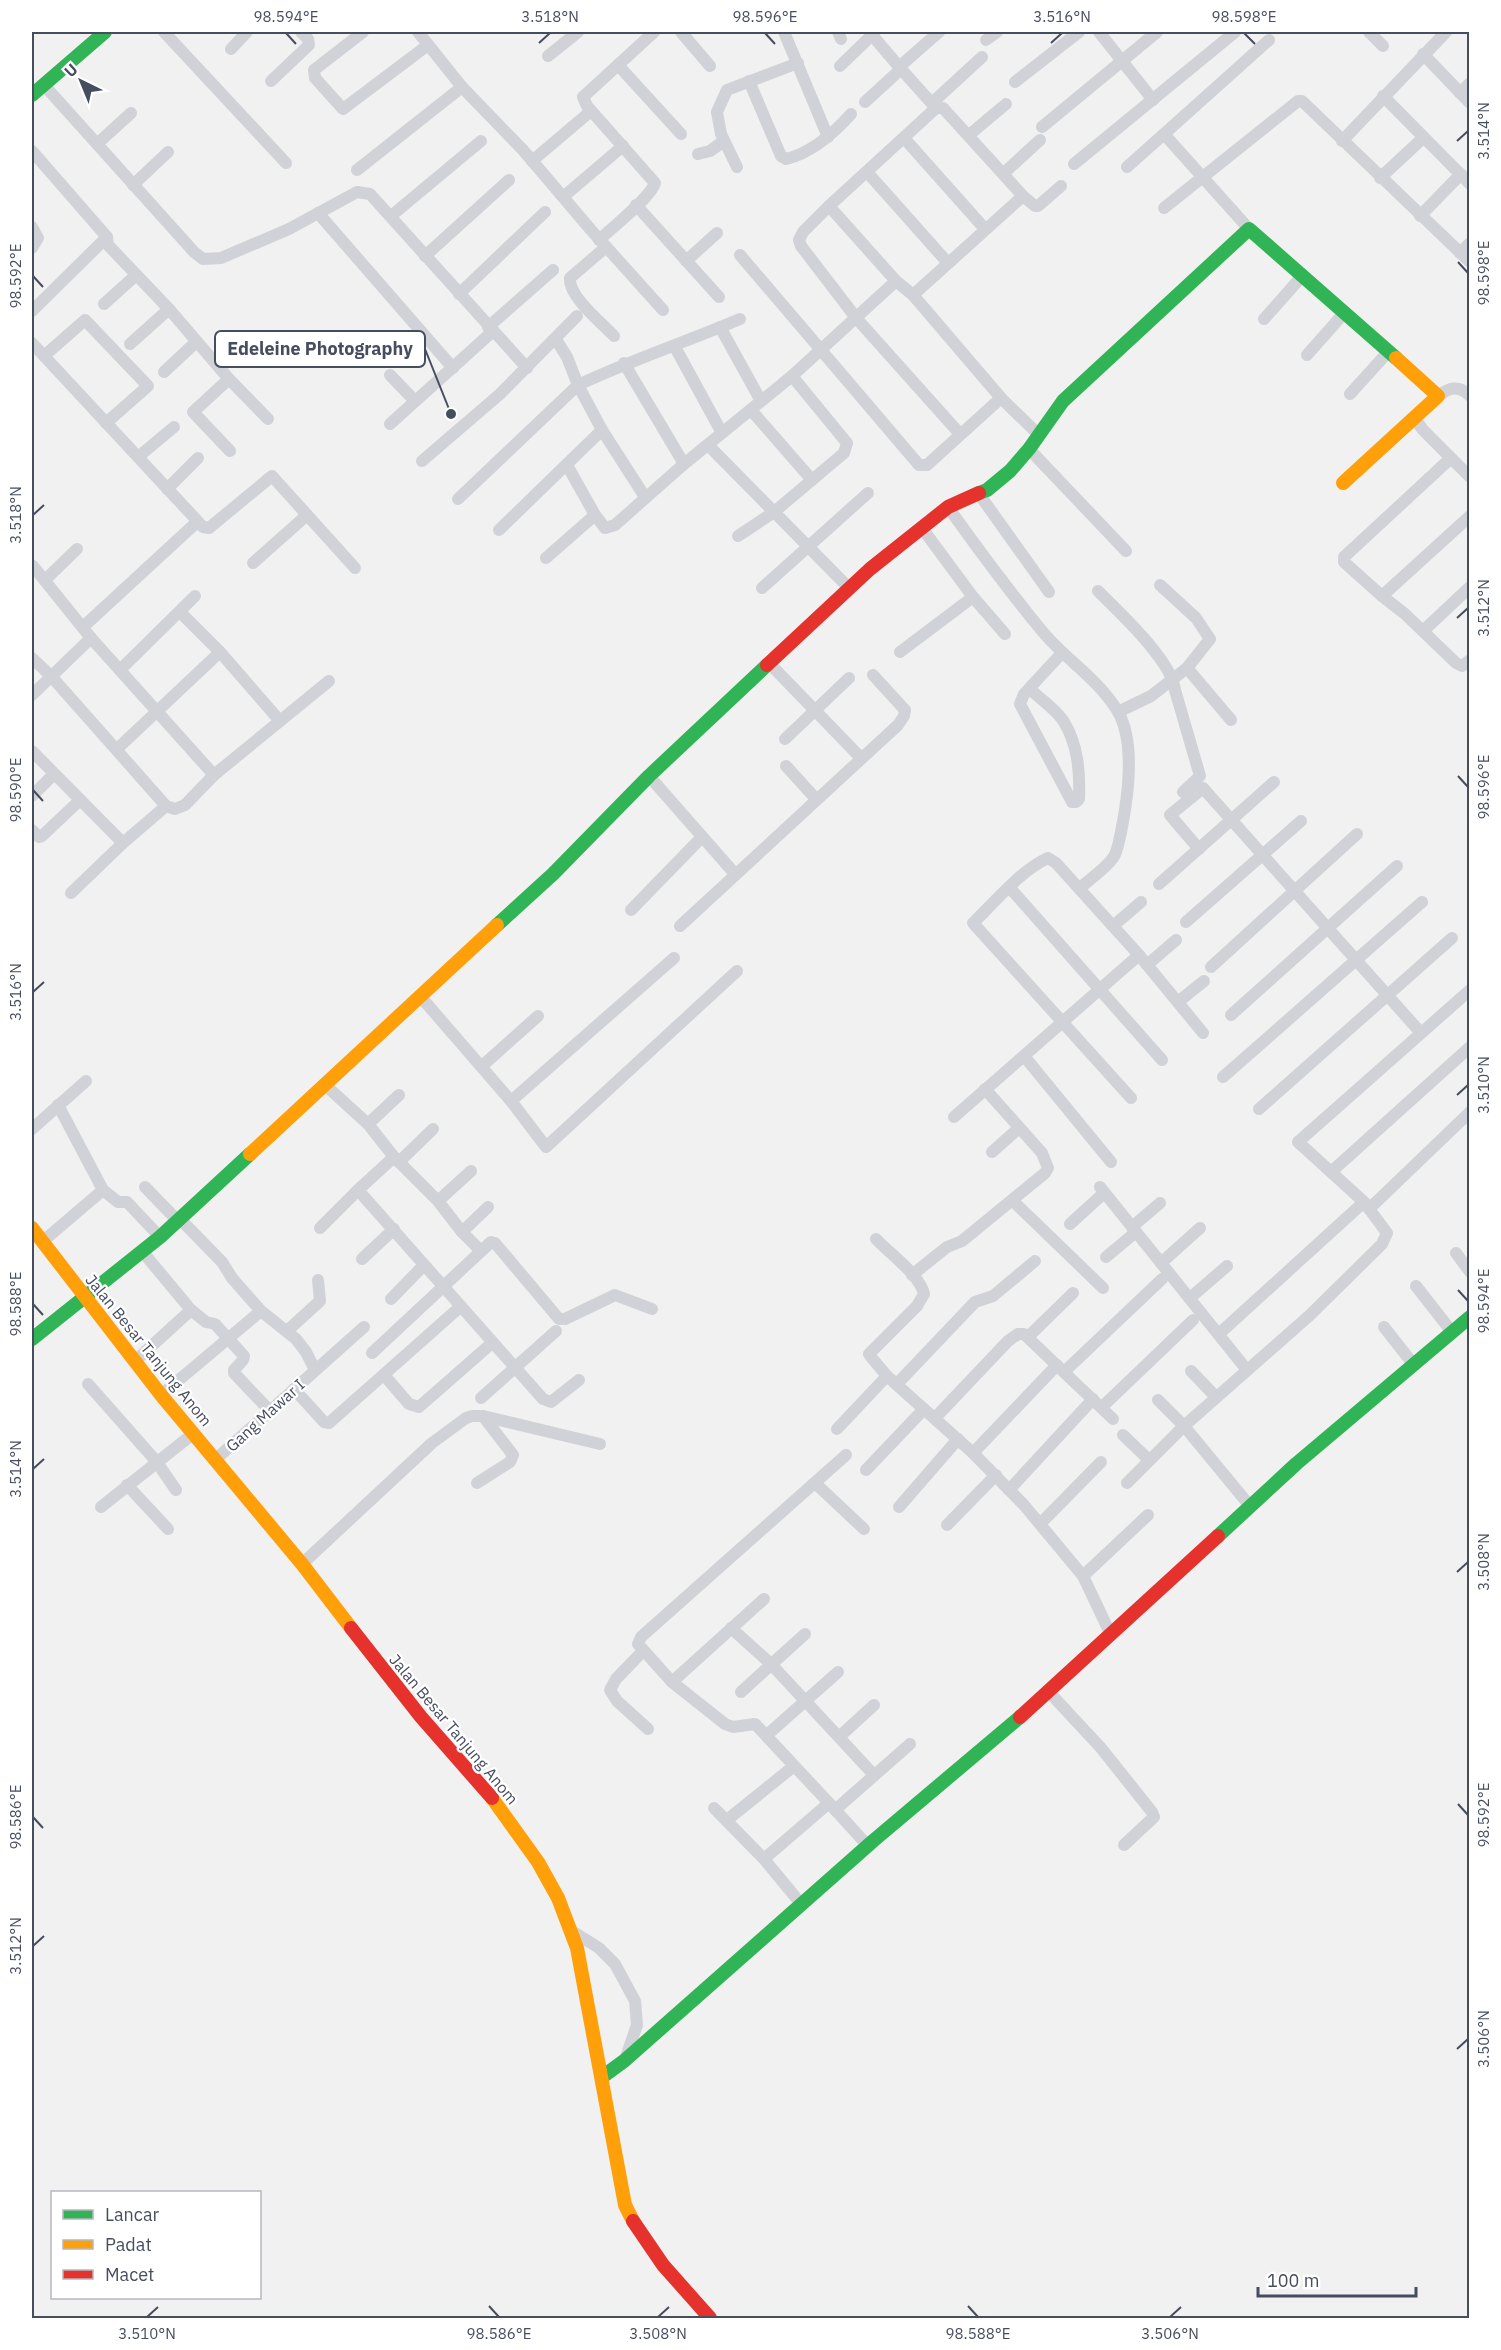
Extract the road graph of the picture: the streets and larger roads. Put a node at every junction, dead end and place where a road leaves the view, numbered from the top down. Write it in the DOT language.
graph roads {
  1 [pos="105,32"];
  2 [pos="164,32"];
  3 [pos="247,32"];
  4 [pos="301,32"];
  5 [pos="363,32"];
  6 [pos="418,32"];
  7 [pos="579,32"];
  8 [pos="654,32"];
  9 [pos="681,32"];
  10 [pos="784,32"];
  11 [pos="939,32"];
  12 [pos="997,32"];
  13 [pos="1079,32"];
  14 [pos="1099,32"];
  15 [pos="1157,32"];
  16 [pos="1234,32"];
  17 [pos="1369,32"];
  18 [pos="1446,32"];
  19 [pos="873,33"];
  20 [pos="986,40"];
  21 [pos="1269,40"];
  22 [pos="428,45"];
  23 [pos="1383,46"];
  24 [pos="231,49"];
  25 [pos="1423,54"];
  26 [pos="548,56"];
  27 [pos="982,57"];
  28 [pos="1123,61"];
  29 [pos="798,63"];
  30 [pos="618,65"];
  31 [pos="710,66"];
  32 [pos="840,66"];
  33 [pos="900,68"];
  34 [pos="271,81"];
  35 [pos="749,81"];
  36 [pos="1015,82"];
  37 [pos="1470,83"];
  38 [pos="44,85"];
  39 [pos="462,87"];
  40 [pos="1460,93"];
  41 [pos="32,95"];
  42 [pos="1383,96"];
  43 [pos="1153,100"];
  44 [pos="865,102"];
  45 [pos="1470,103"];
  46 [pos="1006,104"];
  47 [pos="934,106"];
  48 [pos="591,111"];
  49 [pos="131,113"];
  50 [pos="851,114"];
  51 [pos="1042,127"];
  52 [pos="681,134"];
  53 [pos="1164,134"];
  54 [pos="969,135"];
  55 [pos="828,137"];
  56 [pos="904,138"];
  57 [pos="1423,138"];
  58 [pos="1040,140"];
  59 [pos="481,141"];
  60 [pos="724,141"];
  61 [pos="1342,141"];
  62 [pos="97,144"];
  63 [pos="623,146"];
  64 [pos="32,151"];
  65 [pos="168,152"];
  66 [pos="698,154"];
  67 [pos="532,161"];
  68 [pos="286,164"];
  69 [pos="1074,164"];
  70 [pos="737,166"];
  71 [pos="1126,167"];
  72 [pos="357,170"];
  73 [pos="867,172"];
  74 [pos="1004,173"];
  75 [pos="1202,176"];
  76 [pos="1380,178"];
  77 [pos="1465,179"];
  78 [pos="509,180"];
  79 [pos="133,185"];
  80 [pos="1061,186"];
  81 [pos="1023,196"];
  82 [pos="563,197"];
  83 [pos="636,205"];
  84 [pos="829,207"];
  85 [pos="1164,208"];
  86 [pos="545,212"];
  87 [pos="318,213"];
  88 [pos="390,216"];
  89 [pos="1420,216"];
  90 [pos="32,227"];
  91 [pos="985,229"];
  92 [pos="1249,229"];
  93 [pos="717,233"];
  94 [pos="107,237"];
  95 [pos="603,243"];
  96 [pos="1470,243"];
  97 [pos="32,248"];
  98 [pos="1460,253"];
  99 [pos="740,255"];
  100 [pos="425,256"];
  101 [pos="686,261"];
  102 [pos="1470,262"];
  103 [pos="948,263"];
  104 [pos="553,270"];
  105 [pos="1303,275"];
  106 [pos="135,276"];
  107 [pos="896,281"];
  108 [pos="459,294"];
  109 [pos="914,295"];
  110 [pos="719,297"];
  111 [pos="104,304"];
  112 [pos="169,309"];
  113 [pos="663,310"];
  114 [pos="32,311"];
  115 [pos="1345,312"];
  116 [pos="577,316"];
  117 [pos="740,319"];
  118 [pos="857,319"];
  119 [pos="1263,319"];
  120 [pos="720,327"];
  121 [pos="490,329"];
  122 [pos="614,336"];
  123 [pos="553,341"];
  124 [pos="196,342"];
  125 [pos="32,343"];
  126 [pos="130,344"];
  127 [pos="675,347"];
  128 [pos="821,349"];
  129 [pos="1388,352"];
  130 [pos="44,356"];
  131 [pos="1307,356"];
  132 [pos="624,363"];
  133 [pos="453,368"];
  134 [pos="527,368"];
  135 [pos="164,372"];
  136 [pos="390,375"];
  137 [pos="792,376"];
  138 [pos="229,379"];
  139 [pos="578,385"];
  140 [pos="1350,394"];
  141 [pos="1438,396"];
  142 [pos="1470,396"];
  143 [pos="1001,398"];
  144 [pos="415,401"];
  145 [pos="761,401"];
  146 [pos="751,410"];
  147 [pos="1414,417"];
  148 [pos="268,419"];
  149 [pos="106,423"];
  150 [pos="390,424"];
  151 [pos="174,427"];
  152 [pos="602,430"];
  153 [pos="723,433"];
  154 [pos="960,434"];
  155 [pos="1038,434"];
  156 [pos="709,446"];
  157 [pos="1029,449"];
  158 [pos="230,451"];
  159 [pos="138,457"];
  160 [pos="198,458"];
  161 [pos="1451,458"];
  162 [pos="422,461"];
  163 [pos="684,464"];
  164 [pos="567,465"];
  165 [pos="1470,477"];
  166 [pos="812,480"];
  167 [pos="1343,483"];
  168 [pos="167,489"];
  169 [pos="868,493"];
  170 [pos="979,494"];
  171 [pos="645,497"];
  172 [pos="458,499"];
  173 [pos="948,507"];
  174 [pos="774,512"];
  175 [pos="307,515"];
  176 [pos="595,515"];
  177 [pos="1470,516"];
  178 [pos="198,522"];
  179 [pos="922,528"];
  180 [pos="499,530"];
  181 [pos="738,536"];
  182 [pos="810,547"];
  183 [pos="78,549"];
  184 [pos="1126,551"];
  185 [pos="546,558"];
  186 [pos="253,563"];
  187 [pos="33,566"];
  188 [pos="356,568"];
  189 [pos="45,580"];
  190 [pos="1160,585"];
  191 [pos="1470,587"];
  192 [pos="762,588"];
  193 [pos="849,588"];
  194 [pos="1098,591"];
  195 [pos="1049,592"];
  196 [pos="195,596"];
  197 [pos="1382,596"];
  198 [pos="973,597"];
  199 [pos="180,612"];
  200 [pos="83,627"];
  201 [pos="1423,631"];
  202 [pos="1005,634"];
  203 [pos="91,638"];
  204 [pos="220,652"];
  205 [pos="900,652"];
  206 [pos="1061,654"];
  207 [pos="32,658"];
  208 [pos="1470,660"];
  209 [pos="770,664"];
  210 [pos="1187,668"];
  211 [pos="121,669"];
  212 [pos="873,675"];
  213 [pos="51,676"];
  214 [pos="849,678"];
  215 [pos="1174,678"];
  216 [pos="329,681"];
  217 [pos="1030,689"];
  218 [pos="32,695"];
  219 [pos="814,710"];
  220 [pos="159,712"];
  221 [pos="1118,712"];
  222 [pos="1231,720"];
  223 [pos="280,722"];
  224 [pos="785,739"];
  225 [pos="117,749"];
  226 [pos="32,750"];
  227 [pos="861,758"];
  228 [pos="786,766"];
  229 [pos="54,774"];
  230 [pos="214,776"];
  231 [pos="649,776"];
  232 [pos="1274,782"];
  233 [pos="1182,792"];
  234 [pos="32,796"];
  235 [pos="816,799"];
  236 [pos="80,800"];
  237 [pos="166,806"];
  238 [pos="1231,820"];
  239 [pos="1301,821"];
  240 [pos="32,830"];
  241 [pos="1358,834"];
  242 [pos="702,837"];
  243 [pos="123,843"];
  244 [pos="1199,849"];
  245 [pos="1262,855"];
  246 [pos="1398,866"];
  247 [pos="735,874"];
  248 [pos="1159,884"];
  249 [pos="1010,888"];
  250 [pos="1080,888"];
  251 [pos="1295,891"];
  252 [pos="71,893"];
  253 [pos="1141,902"];
  254 [pos="1422,902"];
  255 [pos="631,910"];
  256 [pos="1186,922"];
  257 [pos="680,926"];
  258 [pos="1113,926"];
  259 [pos="1328,928"];
  260 [pos="1452,938"];
  261 [pos="1176,940"];
  262 [pos="1139,955"];
  263 [pos="674,958"];
  264 [pos="1356,960"];
  265 [pos="1147,965"];
  266 [pos="1211,967"];
  267 [pos="737,971"];
  268 [pos="1204,981"];
  269 [pos="1100,988"];
  270 [pos="1470,990"];
  271 [pos="420,996"];
  272 [pos="1387,996"];
  273 [pos="1178,1002"];
  274 [pos="1231,1015"];
  275 [pos="538,1016"];
  276 [pos="1063,1021"];
  277 [pos="1203,1033"];
  278 [pos="1420,1033"];
  279 [pos="1470,1047"];
  280 [pos="1024,1056"];
  281 [pos="1162,1060"];
  282 [pos="482,1066"];
  283 [pos="1223,1077"];
  284 [pos="86,1081"];
  285 [pos="324,1084"];
  286 [pos="985,1089"];
  287 [pos="399,1095"];
  288 [pos="1131,1098"];
  289 [pos="511,1101"];
  290 [pos="58,1106"];
  291 [pos="1260,1109"];
  292 [pos="1470,1112"];
  293 [pos="954,1117"];
  294 [pos="368,1124"];
  295 [pos="1019,1128"];
  296 [pos="433,1129"];
  297 [pos="32,1130"];
  298 [pos="992,1152"];
  299 [pos="397,1159"];
  300 [pos="1112,1162"];
  301 [pos="471,1171"];
  302 [pos="1331,1172"];
  303 [pos="145,1187"];
  304 [pos="103,1190"];
  305 [pos="358,1190"];
  306 [pos="1012,1200"];
  307 [pos="438,1201"];
  308 [pos="1160,1203"];
  309 [pos="1366,1205"];
  310 [pos="488,1207"];
  311 [pos="178,1219"];
  312 [pos="1070,1224"];
  313 [pos="32,1228"];
  314 [pos="320,1228"];
  315 [pos="1200,1228"];
  316 [pos="394,1229"];
  317 [pos="1134,1230"];
  318 [pos="462,1232"];
  319 [pos="160,1237"];
  320 [pos="876,1239"];
  321 [pos="42,1242"];
  322 [pos="142,1251"];
  323 [pos="481,1251"];
  324 [pos="1456,1253"];
  325 [pos="1106,1257"];
  326 [pos="362,1259"];
  327 [pos="1035,1261"];
  328 [pos="1161,1263"];
  329 [pos="424,1265"];
  330 [pos="1227,1266"];
  331 [pos="1470,1272"];
  332 [pos="912,1275"];
  333 [pos="1162,1279"];
  334 [pos="318,1280"];
  335 [pos="443,1285"];
  336 [pos="1416,1286"];
  337 [pos="1103,1288"];
  338 [pos="1072,1293"];
  339 [pos="85,1296"];
  340 [pos="1190,1298"];
  341 [pos="391,1299"];
  342 [pos="460,1307"];
  343 [pos="652,1309"];
  344 [pos="191,1310"];
  345 [pos="261,1311"];
  346 [pos="1470,1317"];
  347 [pos="1193,1320"];
  348 [pos="364,1327"];
  349 [pos="1384,1327"];
  350 [pos="287,1331"];
  351 [pos="556,1331"];
  352 [pos="1452,1332"];
  353 [pos="1220,1333"];
  354 [pos="1028,1336"];
  355 [pos="228,1338"];
  356 [pos="32,1339"];
  357 [pos="492,1343"];
  358 [pos="372,1353"];
  359 [pos="135,1361"];
  360 [pos="1414,1365"];
  361 [pos="515,1368"];
  362 [pos="1060,1369"];
  363 [pos="315,1370"];
  364 [pos="1247,1370"];
  365 [pos="1191,1371"];
  366 [pos="384,1376"];
  367 [pos="579,1380"];
  368 [pos="892,1380"];
  369 [pos="88,1384"];
  370 [pos="294,1389"];
  371 [pos="161,1395"];
  372 [pos="1216,1397"];
  373 [pos="481,1398"];
  374 [pos="1158,1400"];
  375 [pos="1097,1403"];
  376 [pos="924,1409"];
  377 [pos="270,1411"];
  378 [pos="483,1416"];
  379 [pos="935,1418"];
  380 [pos="1113,1419"];
  381 [pos="1184,1426"];
  382 [pos="837,1429"];
  383 [pos="194,1433"];
  384 [pos="1123,1435"];
  385 [pos="958,1439"];
  386 [pos="600,1444"];
  387 [pos="973,1453"];
  388 [pos="846,1455"];
  389 [pos="216,1459"];
  390 [pos="1149,1460"];
  391 [pos="156,1461"];
  392 [pos="1101,1462"];
  393 [pos="866,1470"];
  394 [pos="996,1476"];
  395 [pos="477,1483"];
  396 [pos="1127,1483"];
  397 [pos="815,1484"];
  398 [pos="127,1485"];
  399 [pos="176,1490"];
  400 [pos="1009,1490"];
  401 [pos="1250,1506"];
  402 [pos="101,1507"];
  403 [pos="899,1507"];
  404 [pos="1148,1515"];
  405 [pos="1040,1524"];
  406 [pos="947,1525"];
  407 [pos="168,1529"];
  408 [pos="864,1529"];
  409 [pos="302,1563"];
  410 [pos="1083,1576"];
  411 [pos="764,1599"];
  412 [pos="731,1628"];
  413 [pos="805,1634"];
  414 [pos="1111,1635"];
  415 [pos="643,1651"];
  416 [pos="771,1664"];
  417 [pos="838,1672"];
  418 [pos="672,1682"];
  419 [pos="741,1692"];
  420 [pos="1049,1692"];
  421 [pos="806,1702"];
  422 [pos="874,1705"];
  423 [pos="648,1729"];
  424 [pos="767,1736"];
  425 [pos="839,1737"];
  426 [pos="910,1744"];
  427 [pos="794,1766"];
  428 [pos="874,1775"];
  429 [pos="832,1806"];
  430 [pos="714,1808"];
  431 [pos="727,1820"];
  432 [pos="1124,1845"];
  433 [pos="868,1846"];
  434 [pos="764,1859"];
  435 [pos="802,1905"];
  436 [pos="572,1931"];
  437 [pos="624,2061"];
  438 [pos="602,2077"];
  439 [pos="710,2319"];
  1 -- 38 [label="street"];
  2 -- 68 [label="street"];
  3 -- 24 [label="street"];
  4 -- 34 [label="street"];
  5 -- 22 [label="street"];
  6 -- 22 [label="street"];
  7 -- 26 [label="street"];
  8 -- 30 [label="street"];
  9 -- 31 [label="street"];
  10 -- 29 [label="street"];
  11 -- 33 [label="street"];
  12 -- 20 [label="street"];
  13 -- 36 [label="street"];
  14 -- 28 [label="street"];
  15 -- 28 [label="street"];
  16 -- 43 [label="street"];
  17 -- 23 [label="street"];
  18 -- 25 [label="street"];
  19 -- 32 [label="street"];
  19 -- 33 [label="street"];
  21 -- 53 [label="street"];
  22 -- 39 [label="street"];
  25 -- 40 [label="street"];
  25 -- 42 [label="street"];
  27 -- 47 [label="street"];
  28 -- 43 [label="street"];
  28 -- 51 [label="street"];
  29 -- 35 [label="street"];
  29 -- 55 [label="street"];
  30 -- 48 [label="street"];
  30 -- 52 [label="street"];
  33 -- 44 [label="street"];
  33 -- 47 [label="street"];
  35 -- 55 [label="street"];
  35 -- 60 [label="street"];
  37 -- 40 [label="street"];
  38 -- 41 [label="street"];
  38 -- 62 [label="street"];
  39 -- 67 [label="street"];
  39 -- 72 [label="street"];
  40 -- 45 [label="street"];
  42 -- 57 [label="street"];
  42 -- 61 [label="street"];
  43 -- 69 [label="street"];
  46 -- 54 [label="street"];
  47 -- 54 [label="street"];
  47 -- 56 [label="street"];
  48 -- 63 [label="street"];
  48 -- 67 [label="street"];
  49 -- 62 [label="street"];
  50 -- 55 [label="street"];
  53 -- 71 [label="street"];
  53 -- 75 [label="street"];
  54 -- 74 [label="street"];
  56 -- 73 [label="street"];
  56 -- 91 [label="street"];
  57 -- 76 [label="street"];
  57 -- 77 [label="street"];
  58 -- 74 [label="street"];
  59 -- 88 [label="street"];
  60 -- 66 [label="street"];
  60 -- 70 [label="street"];
  61 -- 75 [label="street"];
  61 -- 76 [label="street"];
  62 -- 79 [label="street"];
  63 -- 82 [label="street"];
  63 -- 83 [label="street"];
  64 -- 94 [label="street"];
  65 -- 79 [label="street"];
  67 -- 82 [label="street"];
  73 -- 84 [label="street"];
  73 -- 103 [label="street"];
  74 -- 81 [label="street"];
  75 -- 85 [label="street"];
  75 -- 92 [label="street"];
  76 -- 89 [label="street"];
  77 -- 89 [label="street"];
  78 -- 100 [label="street"];
  79 -- 87 [label="street"];
  80 -- 81 [label="street"];
  81 -- 91 [label="street"];
  82 -- 95 [label="street"];
  83 -- 95 [label="street"];
  83 -- 101 [label="street"];
  84 -- 107 [label="street"];
  84 -- 118 [label="street"];
  86 -- 108 [label="street"];
  87 -- 88 [label="street"];
  87 -- 133 [label="street"];
  88 -- 100 [label="street"];
  89 -- 98 [label="street"];
  90 -- 97 [label="street"];
  91 -- 103 [label="street"];
  92 -- 105 [label="street"];
  92 -- 155 [label="street"];
  93 -- 101 [label="street"];
  94 -- 106 [label="street"];
  94 -- 114 [label="street"];
  95 -- 113 [label="street"];
  95 -- 122 [label="street"];
  96 -- 98 [label="street"];
  98 -- 102 [label="street"];
  99 -- 128 [label="street"];
  100 -- 108 [label="street"];
  101 -- 110 [label="street"];
  103 -- 109 [label="street"];
  104 -- 121 [label="street"];
  105 -- 115 [label="street"];
  105 -- 119 [label="street"];
  106 -- 111 [label="street"];
  106 -- 112 [label="street"];
  107 -- 109 [label="street"];
  107 -- 118 [label="street"];
  108 -- 121 [label="street"];
  109 -- 143 [label="street"];
  112 -- 124 [label="street"];
  112 -- 126 [label="street"];
  115 -- 129 [label="street"];
  115 -- 131 [label="street"];
  116 -- 123 [label="street"];
  117 -- 120 [label="street"];
  118 -- 128 [label="street"];
  118 -- 154 [label="street"];
  120 -- 127 [label="street"];
  120 -- 145 [label="street"];
  121 -- 133 [label="street"];
  121 -- 134 [label="street"];
  123 -- 134 [label="street"];
  123 -- 139 [label="street"];
  124 -- 135 [label="street"];
  124 -- 138 [label="street"];
  125 -- 130 [label="street"];
  127 -- 132 [label="street"];
  127 -- 153 [label="street"];
  128 -- 137 [label="street"];
  128 -- 154 [label="street"];
  129 -- 140 [label="street"];
  129 -- 141 [label="street"];
  130 -- 149 [label="street"];
  130 -- 149 [label="street"];
  132 -- 139 [label="street"];
  132 -- 163 [label="street"];
  133 -- 144 [label="street"];
  134 -- 162 [label="street"];
  136 -- 144 [label="street"];
  137 -- 145 [label="street"];
  137 -- 166 [label="street"];
  138 -- 148 [label="street"];
  138 -- 158 [label="street"];
  139 -- 152 [label="street"];
  139 -- 172 [label="street"];
  141 -- 142 [label="street"];
  141 -- 147 [label="street"];
  143 -- 154 [label="street"];
  143 -- 155 [label="street"];
  144 -- 150 [label="street"];
  145 -- 146 [label="street"];
  146 -- 153 [label="street"];
  146 -- 166 [label="street"];
  147 -- 161 [label="street"];
  147 -- 167 [label="street"];
  149 -- 159 [label="street"];
  151 -- 159 [label="street"];
  152 -- 164 [label="street"];
  152 -- 171 [label="street"];
  153 -- 156 [label="street"];
  155 -- 157 [label="street"];
  156 -- 163 [label="street"];
  156 -- 174 [label="street"];
  157 -- 170 [label="street"];
  157 -- 184 [label="street"];
  159 -- 168 [label="street"];
  160 -- 168 [label="street"];
  161 -- 165 [label="street"];
  161 -- 197 [label="street"];
  163 -- 171 [label="street"];
  164 -- 176 [label="street"];
  164 -- 180 [label="street"];
  166 -- 174 [label="street"];
  168 -- 178 [label="street"];
  169 -- 182 [label="street"];
  170 -- 173 [label="street"];
  170 -- 195 [label="street"];
  171 -- 176 [label="street"];
  173 -- 179 [label="street"];
  173 -- 206 [label="street"];
  174 -- 181 [label="street"];
  174 -- 182 [label="street"];
  175 -- 178 [label="street"];
  175 -- 186 [label="street"];
  175 -- 188 [label="street"];
  176 -- 185 [label="street"];
  177 -- 197 [label="street"];
  178 -- 200 [label="street"];
  179 -- 193 [label="street"];
  179 -- 198 [label="street"];
  182 -- 192 [label="street"];
  182 -- 193 [label="street"];
  183 -- 189 [label="street"];
  187 -- 189 [label="street"];
  189 -- 200 [label="street"];
  190 -- 210 [label="street"];
  191 -- 201 [label="street"];
  193 -- 209 [label="street"];
  194 -- 215 [label="street"];
  196 -- 199 [label="street"];
  197 -- 201 [label="street"];
  198 -- 202 [label="street"];
  198 -- 205 [label="street"];
  199 -- 204 [label="street"];
  199 -- 211 [label="street"];
  200 -- 203 [label="street"];
  201 -- 208 [label="street"];
  203 -- 211 [label="street"];
  203 -- 213 [label="street"];
  204 -- 220 [label="street"];
  204 -- 223 [label="street"];
  206 -- 217 [label="street"];
  206 -- 221 [label="street"];
  207 -- 213 [label="street"];
  209 -- 219 [label="street"];
  209 -- 231 [label="street"];
  210 -- 215 [label="street"];
  210 -- 222 [label="street"];
  211 -- 220 [label="street"];
  212 -- 227 [label="street"];
  213 -- 218 [label="street"];
  213 -- 225 [label="street"];
  214 -- 219 [label="street"];
  215 -- 221 [label="street"];
  215 -- 233 [label="street"];
  216 -- 223 [label="street"];
  217 -- 217 [label="street"];
  219 -- 224 [label="street"];
  219 -- 227 [label="street"];
  220 -- 225 [label="street"];
  220 -- 230 [label="street"];
  221 -- 250 [label="street"];
  223 -- 230 [label="street"];
  225 -- 237 [label="street"];
  226 -- 229 [label="street"];
  227 -- 235 [label="street"];
  228 -- 235 [label="street"];
  229 -- 234 [label="street"];
  229 -- 236 [label="street"];
  230 -- 237 [label="street"];
  231 -- 242 [label="street"];
  231 -- 271 [label="street"];
  232 -- 238 [label="street"];
  235 -- 247 [label="street"];
  236 -- 240 [label="street"];
  236 -- 243 [label="street"];
  237 -- 243 [label="street"];
  238 -- 244 [label="street"];
  238 -- 244 [label="street"];
  238 -- 245 [label="street"];
  239 -- 245 [label="street"];
  241 -- 251 [label="street"];
  242 -- 247 [label="street"];
  242 -- 255 [label="street"];
  243 -- 252 [label="street"];
  244 -- 248 [label="street"];
  245 -- 251 [label="street"];
  245 -- 256 [label="street"];
  246 -- 259 [label="street"];
  247 -- 257 [label="street"];
  249 -- 250 [label="street"];
  249 -- 269 [label="street"];
  249 -- 276 [label="street"];
  250 -- 258 [label="street"];
  251 -- 259 [label="street"];
  251 -- 266 [label="street"];
  253 -- 258 [label="street"];
  254 -- 264 [label="street"];
  258 -- 262 [label="street"];
  259 -- 264 [label="street"];
  259 -- 274 [label="street"];
  260 -- 272 [label="street"];
  261 -- 265 [label="street"];
  262 -- 265 [label="street"];
  262 -- 269 [label="street"];
  263 -- 289 [label="street"];
  264 -- 272 [label="street"];
  264 -- 283 [label="street"];
  265 -- 273 [label="street"];
  267 -- 289 [label="street"];
  268 -- 273 [label="street"];
  269 -- 276 [label="street"];
  269 -- 281 [label="street"];
  270 -- 278 [label="street"];
  271 -- 282 [label="street"];
  271 -- 285 [label="street"];
  272 -- 278 [label="street"];
  272 -- 291 [label="street"];
  273 -- 277 [label="street"];
  275 -- 282 [label="street"];
  276 -- 280 [label="street"];
  276 -- 288 [label="street"];
  278 -- 302 [label="street"];
  279 -- 302 [label="street"];
  280 -- 286 [label="street"];
  280 -- 300 [label="street"];
  282 -- 289 [label="street"];
  284 -- 290 [label="street"];
  285 -- 294 [label="street"];
  285 -- 311 [label="street"];
  286 -- 293 [label="street"];
  286 -- 295 [label="street"];
  287 -- 294 [label="street"];
  290 -- 297 [label="street"];
  290 -- 304 [label="street"];
  292 -- 309 [label="street"];
  294 -- 299 [label="street"];
  295 -- 298 [label="street"];
  295 -- 306 [label="street"];
  296 -- 299 [label="street"];
  299 -- 305 [label="street"];
  299 -- 307 [label="street"];
  301 -- 307 [label="street"];
  302 -- 309 [label="street"];
  303 -- 311 [label="street"];
  304 -- 319 [label="street"];
  304 -- 321 [label="street"];
  305 -- 314 [label="street"];
  305 -- 316 [label="street"];
  306 -- 332 [label="street"];
  306 -- 337 [label="street"];
  307 -- 318 [label="street"];
  308 -- 317 [label="street"];
  309 -- 353 [label="street"];
  309 -- 364 [label="street"];
  310 -- 318 [label="street"];
  311 -- 319 [label="street"];
  311 -- 345 [label="street"];
  312 -- 317 [label="street"];
  313 -- 321 [label="street, Jalan Besar Tanjung Anom"];
  315 -- 328 [label="street"];
  316 -- 326 [label="street"];
  316 -- 329 [label="street"];
  317 -- 325 [label="street"];
  317 -- 328 [label="street"];
  318 -- 323 [label="street"];
  319 -- 322 [label="street"];
  320 -- 332 [label="street"];
  321 -- 339 [label="street, Jalan Besar Tanjung Anom"];
  322 -- 339 [label="street"];
  322 -- 344 [label="street"];
  323 -- 335 [label="street"];
  323 -- 343 [label="street"];
  324 -- 331 [label="street"];
  327 -- 368 [label="street"];
  328 -- 340 [label="street"];
  329 -- 335 [label="street"];
  329 -- 341 [label="street"];
  330 -- 340 [label="street"];
  332 -- 368 [label="street"];
  333 -- 362 [label="street"];
  334 -- 350 [label="street"];
  335 -- 342 [label="street"];
  335 -- 358 [label="street"];
  336 -- 352 [label="street"];
  338 -- 354 [label="street"];
  339 -- 356 [label="street"];
  339 -- 359 [label="street, Jalan Besar Tanjung Anom"];
  340 -- 353 [label="street"];
  342 -- 357 [label="street"];
  342 -- 366 [label="street"];
  344 -- 355 [label="street"];
  344 -- 359 [label="street"];
  345 -- 350 [label="street"];
  345 -- 355 [label="street"];
  346 -- 352 [label="street"];
  347 -- 375 [label="street"];
  348 -- 363 [label="street, Gang Mawar I"];
  349 -- 360 [label="street"];
  350 -- 363 [label="street"];
  351 -- 361 [label="street"];
  352 -- 360 [label="street"];
  353 -- 364 [label="street"];
  354 -- 362 [label="street"];
  354 -- 379 [label="street"];
  355 -- 371 [label="street"];
  355 -- 377 [label="street"];
  357 -- 361 [label="street"];
  357 -- 366 [label="street"];
  359 -- 371 [label="street, Jalan Besar Tanjung Anom"];
  360 -- 401 [label="street"];
  361 -- 367 [label="street"];
  361 -- 373 [label="street"];
  362 -- 375 [label="street"];
  362 -- 387 [label="street"];
  363 -- 370 [label="street, Gang Mawar I"];
  364 -- 372 [label="street"];
  365 -- 372 [label="street"];
  366 -- 370 [label="street"];
  368 -- 376 [label="street"];
  368 -- 382 [label="street"];
  369 -- 391 [label="street"];
  370 -- 377 [label="street, Gang Mawar I"];
  371 -- 383 [label="street, Jalan Besar Tanjung Anom"];
  372 -- 381 [label="street"];
  374 -- 381 [label="street"];
  375 -- 380 [label="street"];
  375 -- 400 [label="street"];
  376 -- 379 [label="street"];
  376 -- 393 [label="street"];
  377 -- 389 [label="street, Gang Mawar I"];
  378 -- 386 [label="street"];
  378 -- 395 [label="street"];
  378 -- 409 [label="street"];
  379 -- 385 [label="street"];
  381 -- 390 [label="street"];
  381 -- 401 [label="street"];
  383 -- 389 [label="street, Jalan Besar Tanjung Anom"];
  383 -- 391 [label="street"];
  384 -- 390 [label="street"];
  385 -- 387 [label="street"];
  385 -- 403 [label="street"];
  387 -- 394 [label="street"];
  388 -- 397 [label="street"];
  389 -- 409 [label="street, Jalan Besar Tanjung Anom"];
  390 -- 396 [label="street"];
  391 -- 398 [label="street"];
  391 -- 399 [label="street"];
  392 -- 405 [label="street"];
  394 -- 400 [label="street"];
  394 -- 406 [label="street"];
  397 -- 408 [label="street"];
  397 -- 415 [label="street"];
  398 -- 402 [label="street"];
  398 -- 407 [label="street"];
  400 -- 405 [label="street"];
  401 -- 414 [label="street"];
  404 -- 410 [label="street"];
  405 -- 410 [label="street"];
  409 -- 436 [label="street, Jalan Besar Tanjung Anom"];
  410 -- 414 [label="street"];
  411 -- 412 [label="street"];
  412 -- 416 [label="street"];
  412 -- 418 [label="street"];
  413 -- 416 [label="street"];
  414 -- 420 [label="street"];
  415 -- 418 [label="street"];
  415 -- 423 [label="street"];
  416 -- 419 [label="street"];
  416 -- 421 [label="street"];
  417 -- 421 [label="street"];
  418 -- 424 [label="street"];
  420 -- 432 [label="street"];
  420 -- 433 [label="street"];
  421 -- 424 [label="street"];
  421 -- 425 [label="street"];
  422 -- 425 [label="street"];
  424 -- 427 [label="street"];
  425 -- 428 [label="street"];
  426 -- 428 [label="street"];
  427 -- 429 [label="street"];
  427 -- 431 [label="street"];
  428 -- 429 [label="street"];
  429 -- 433 [label="street"];
  429 -- 434 [label="street"];
  430 -- 431 [label="street"];
  431 -- 434 [label="street"];
  433 -- 435 [label="street"];
  434 -- 435 [label="street"];
  435 -- 437 [label="street"];
  436 -- 437 [label="street"];
  436 -- 438 [label="street, Jalan Besar Tanjung Anom"];
  437 -- 438 [label="street"];
  438 -- 439 [label="street, Jalan Besar Tanjung Anom"];
}
